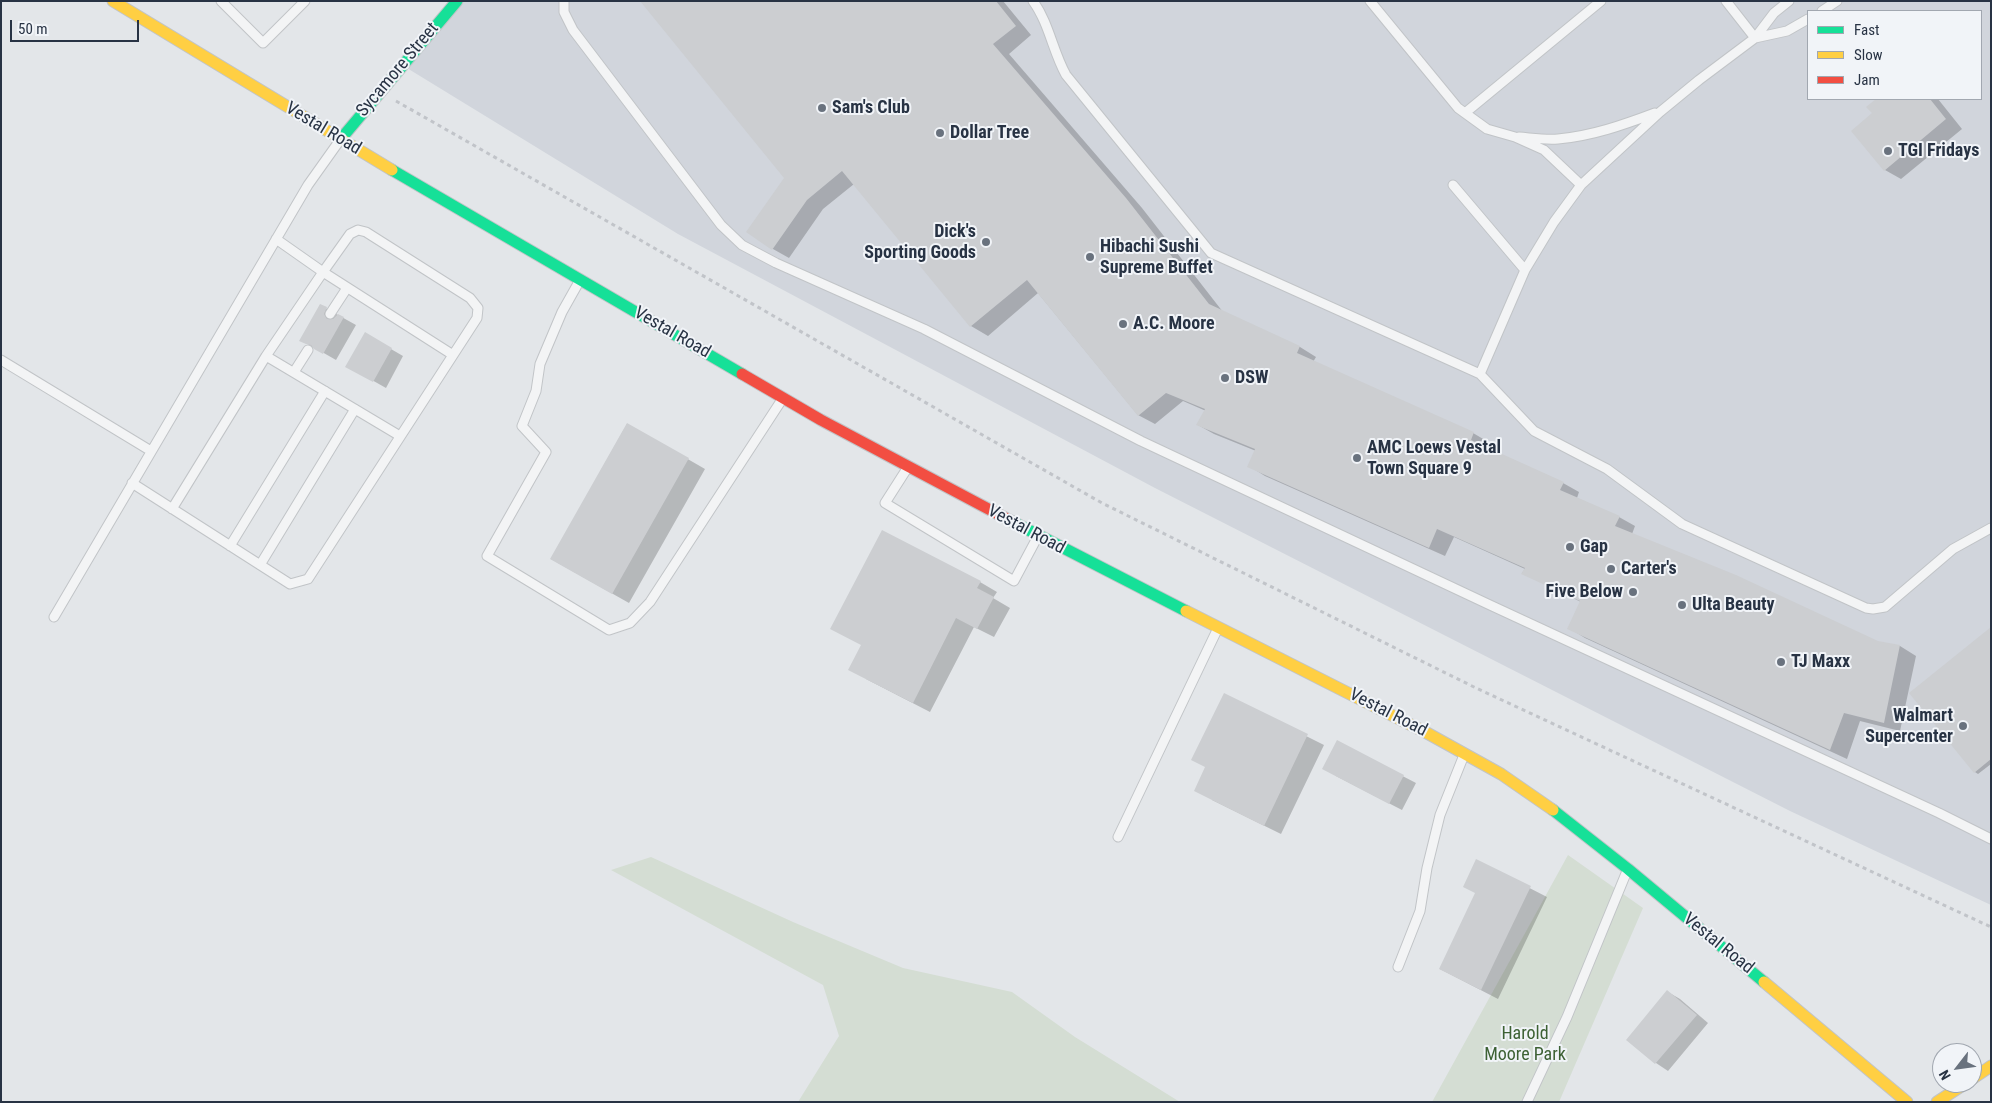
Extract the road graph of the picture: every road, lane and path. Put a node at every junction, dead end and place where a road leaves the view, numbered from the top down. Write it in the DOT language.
graph roads {
  1 [pos="113,1"];
  2 [pos="221,1"];
  3 [pos="457,1"];
  4 [pos="564,1"];
  5 [pos="1033,1"];
  6 [pos="1370,1"];
  7 [pos="1601,1"];
  8 [pos="1726,1"];
  9 [pos="1789,1"];
  10 [pos="1836,1"];
  11 [pos="299,3"];
  12 [pos="1823,10"];
  13 [pos="1807,20"];
  14 [pos="1755,38"];
  15 [pos="396,101"];
  16 [pos="1660,112"];
  17 [pos="1464,113"];
  18 [pos="1514,137"];
  19 [pos="340,140"];
  20 [pos="1453,185"];
  21 [pos="1581,185"];
  22 [pos="276,239"];
  23 [pos="1525,270"];
  24 [pos="323,272"];
  25 [pos="580,280"];
  26 [pos="347,288"];
  27 [pos="330,314"];
  28 [pos="308,350"];
  29 [pos="453,355"];
  30 [pos="266,356"];
  31 [pos="1,360"];
  32 [pos="294,372"];
  33 [pos="1480,374"];
  34 [pos="325,391"];
  35 [pos="783,398"];
  36 [pos="355,409"];
  37 [pos="400,436"];
  38 [pos="151,451"];
  39 [pos="908,467"];
  40 [pos="132,483"];
  41 [pos="172,509"];
  42 [pos="1991,528"];
  43 [pos="1038,536"];
  44 [pos="230,546"];
  45 [pos="260,565"];
  46 [pos="54,617"];
  47 [pos="1218,628"];
  48 [pos="1466,753"];
  49 [pos="1118,837"];
  50 [pos="1991,839"];
  51 [pos="1628,869"];
  52 [pos="1991,927"];
  53 [pos="1398,967"];
  54 [pos="1951,1093"];
  55 [pos="1526,1102"];
  56 [pos="1906,1102"];
  57 [pos="1937,1102"];
  1 -- 19 [label="street, Vestal Road"];
  2 -- 11 [label="lane"];
  3 -- 19 [label="street, Sycamore Street"];
  4 -- 50 [label="lane"];
  5 -- 33 [label="lane"];
  6 -- 17 [label="lane"];
  7 -- 17 [label="lane"];
  8 -- 14 [label="lane"];
  9 -- 14 [label="lane"];
  10 -- 12 [label="lane"];
  13 -- 14 [label="lane"];
  14 -- 16 [label="lane"];
  15 -- 52 [label="path"];
  16 -- 18 [label="lane"];
  16 -- 21 [label="lane"];
  17 -- 18 [label="lane"];
  18 -- 21 [label="lane"];
  19 -- 22 [label="lane"];
  19 -- 25 [label="street, Vestal Road"];
  20 -- 23 [label="lane"];
  21 -- 23 [label="lane"];
  22 -- 24 [label="lane"];
  22 -- 38 [label="lane"];
  23 -- 33 [label="lane"];
  24 -- 26 [label="lane"];
  24 -- 29 [label="lane"];
  24 -- 30 [label="lane"];
  25 -- 35 [label="street, Vestal Road"];
  25 -- 35 [label="lane"];
  26 -- 27 [label="lane"];
  26 -- 29 [label="lane"];
  28 -- 32 [label="lane"];
  29 -- 37 [label="lane"];
  30 -- 32 [label="lane"];
  30 -- 41 [label="lane"];
  31 -- 38 [label="lane"];
  32 -- 34 [label="lane"];
  33 -- 42 [label="lane"];
  34 -- 36 [label="lane"];
  34 -- 44 [label="lane"];
  35 -- 39 [label="street, Vestal Road"];
  36 -- 37 [label="lane"];
  36 -- 45 [label="lane"];
  37 -- 45 [label="lane"];
  38 -- 40 [label="lane"];
  39 -- 43 [label="street, Vestal Road"];
  39 -- 43 [label="lane"];
  40 -- 41 [label="lane"];
  40 -- 46 [label="lane"];
  41 -- 44 [label="lane"];
  43 -- 47 [label="street, Vestal Road"];
  44 -- 45 [label="lane"];
  47 -- 48 [label="street, Vestal Road"];
  47 -- 49 [label="lane"];
  48 -- 51 [label="street, Vestal Road"];
  48 -- 53 [label="lane"];
  51 -- 55 [label="lane"];
  51 -- 56 [label="street, Vestal Road"];
  54 -- 57 [label="street"];
}
